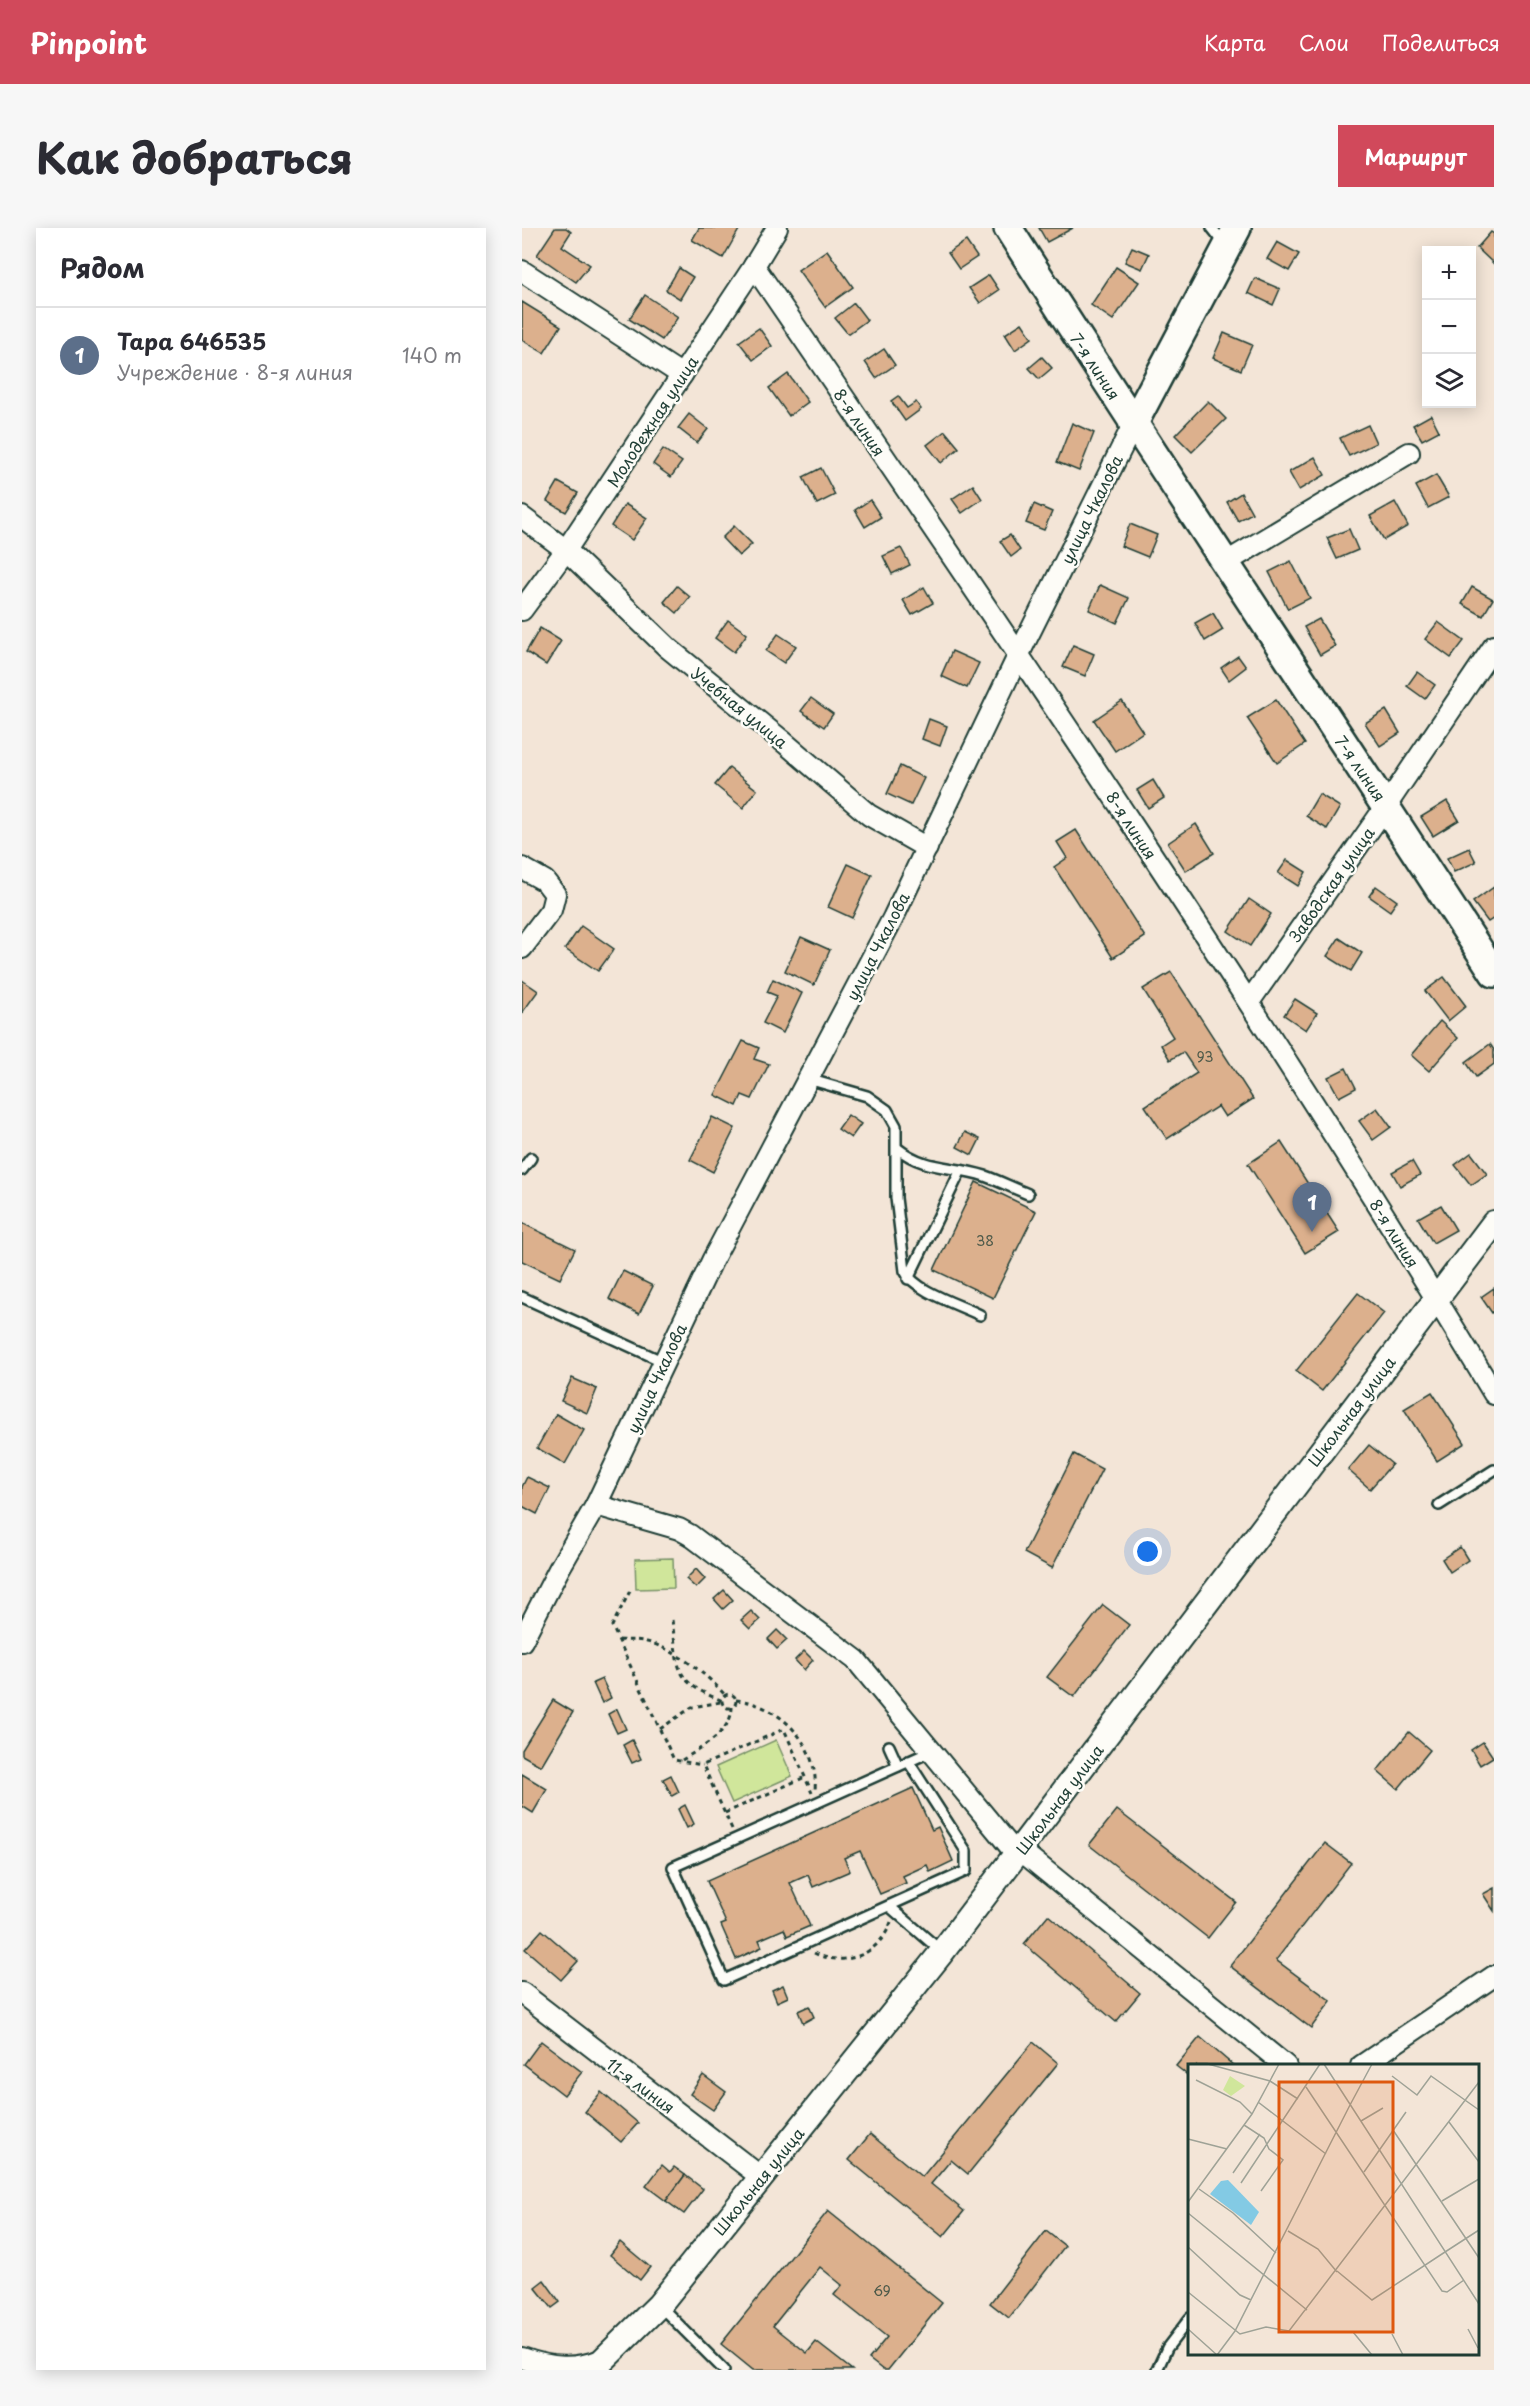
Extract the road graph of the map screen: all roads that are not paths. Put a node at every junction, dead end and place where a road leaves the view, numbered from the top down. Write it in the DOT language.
graph roads {
  1 [pos="777,228"];
  2 [pos="1008,228"];
  3 [pos="1225,235"];
  4 [pos="754,266"];
  5 [pos="522,271"];
  6 [pos="682,375"];
  7 [pos="1133,424"];
  8 [pos="1409,453"];
  9 [pos="522,517"];
  10 [pos="566,550"];
  11 [pos="1225,563"];
  12 [pos="522,610"];
  13 [pos="1494,646"];
  14 [pos="1019,654"];
  15 [pos="1386,806"];
  16 [pos="927,848"];
  17 [pos="522,868"];
  18 [pos="522,948"];
  19 [pos="1494,973"];
  20 [pos="1249,1002"];
  21 [pos="808,1079"];
  22 [pos="897,1148"];
  23 [pos="531,1158"];
  24 [pos="522,1170"];
  25 [pos="960,1172"];
  26 [pos="1028,1194"];
  27 [pos="1494,1223"];
  28 [pos="908,1279"];
  29 [pos="522,1297"];
  30 [pos="1436,1298"];
  31 [pos="980,1315"];
  32 [pos="664,1362"];
  33 [pos="1494,1394"];
  34 [pos="1494,1470"];
  35 [pos="596,1505"];
  36 [pos="1439,1505"];
  37 [pos="522,1641"];
  38 [pos="890,1746"];
  39 [pos="932,1751"];
  40 [pos="908,1761"];
  41 [pos="898,1766"];
  42 [pos="1018,1853"];
  43 [pos="891,1908"];
  44 [pos="942,1952"];
  45 [pos="1494,1976"];
  46 [pos="522,1993"];
  47 [pos="1283,2064"];
  48 [pos="1364,2064"];
  49 [pos="760,2177"];
  50 [pos="659,2305"];
  51 [pos="1188,2321"];
  52 [pos="522,2358"];
  53 [pos="604,2359"];
  54 [pos="565,2369"];
  55 [pos="724,2370"];
  56 [pos="1157,2370"];
  1 -- 4 [label="street, Молодежная улица"];
  2 -- 7 [label="main road, 7-я линия"];
  3 -- 7 [label="main road, улица Чкалова"];
  4 -- 6 [label="street, Молодежная улица"];
  4 -- 14 [label="street, 8-я линия"];
  5 -- 6 [label="street"];
  6 -- 10 [label="street, Молодежная улица"];
  7 -- 11 [label="main road, 7-я линия"];
  7 -- 14 [label="street, улица Чкалова"];
  8 -- 11 [label="street"];
  9 -- 10 [label="street, Учебная улица"];
  10 -- 12 [label="street, Молодежная улица"];
  10 -- 16 [label="street, Учебная улица"];
  11 -- 15 [label="main road, 7-я линия"];
  13 -- 15 [label="street, Заводская улица"];
  14 -- 16 [label="street, улица Чкалова"];
  14 -- 20 [label="street, 8-я линия"];
  15 -- 19 [label="main road, 7-я линия"];
  15 -- 20 [label="street, Заводская улица"];
  16 -- 21 [label="street, улица Чкалова"];
  17 -- 18 [label="street"];
  20 -- 30 [label="street, 8-я линия"];
  21 -- 22 [label="lane"];
  21 -- 32 [label="street, улица Чкалова"];
  22 -- 25 [label="lane"];
  22 -- 28 [label="lane"];
  23 -- 24 [label="lane"];
  25 -- 26 [label="lane"];
  25 -- 28 [label="lane"];
  27 -- 30 [label="street, Школьная улица"];
  28 -- 31 [label="lane"];
  29 -- 32 [label="lane"];
  30 -- 33 [label="street, 8-я линия"];
  30 -- 42 [label="street, Школьная улица"];
  32 -- 35 [label="street, улица Чкалова"];
  34 -- 36 [label="lane"];
  35 -- 37 [label="street, улица Чкалова"];
  35 -- 39 [label="street"];
  38 -- 41 [label="lane"];
  39 -- 40 [label="lane"];
  39 -- 42 [label="street"];
  40 -- 41 [label="lane"];
  40 -- 43 [label="lane"];
  41 -- 43 [label="lane"];
  42 -- 44 [label="street, Школьная улица"];
  42 -- 47 [label="street"];
  43 -- 44 [label="lane"];
  44 -- 49 [label="street, Школьная улица"];
  45 -- 48 [label="street"];
  46 -- 49 [label="street, 11-я линия"];
  49 -- 50 [label="street, Школьная улица"];
  50 -- 53 [label="street, Школьная улица"];
  50 -- 55 [label="lane"];
  51 -- 56 [label="lane"];
  52 -- 54 [label="street"];
  53 -- 54 [label="street"];
}
